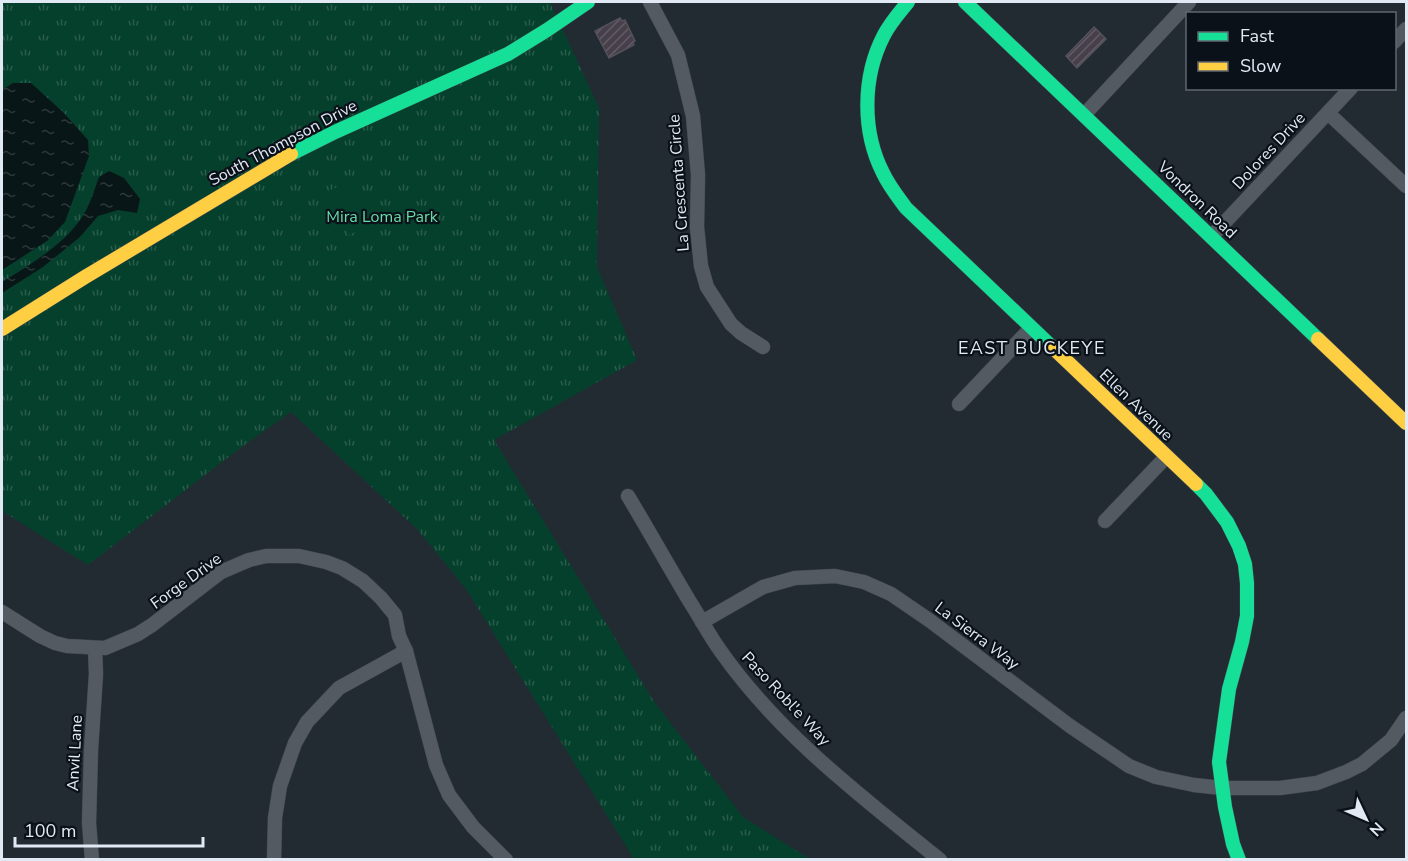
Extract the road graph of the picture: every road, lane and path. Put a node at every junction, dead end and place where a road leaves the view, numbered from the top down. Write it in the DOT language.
graph roads {
  1 [pos="588,2"];
  2 [pos="650,2"];
  3 [pos="909,2"];
  4 [pos="965,2"];
  5 [pos="1189,2"];
  6 [pos="1407,29"];
  7 [pos="1396,41"];
  8 [pos="1349,90"];
  9 [pos="1328,113"];
  10 [pos="1084,115"];
  11 [pos="1407,186"];
  12 [pos="1211,237"];
  13 [pos="1031,328"];
  14 [pos="2,329"];
  15 [pos="763,346"];
  16 [pos="959,404"];
  17 [pos="1407,423"];
  18 [pos="1166,457"];
  19 [pos="628,496"];
  20 [pos="1105,521"];
  21 [pos="2,612"];
  22 [pos="702,622"];
  23 [pos="95,648"];
  24 [pos="405,651"];
  25 [pos="1407,718"];
  26 [pos="1222,788"];
  27 [pos="92,860"];
  28 [pos="274,860"];
  29 [pos="506,860"];
  30 [pos="940,860"];
  31 [pos="1239,860"];
  1 -- 14 [label="street, South Thompson Drive"];
  2 -- 15 [label="street, La Crescenta Circle"];
  3 -- 13 [label="street, Ellen Avenue"];
  4 -- 10 [label="street, Vondron Road"];
  5 -- 10 [label="street"];
  6 -- 7 [label="street"];
  8 -- 9 [label="street, Dolores Drive"];
  9 -- 11 [label="street"];
  9 -- 12 [label="street, Dolores Drive"];
  10 -- 12 [label="street, Vondron Road"];
  12 -- 17 [label="street, Vondron Road"];
  13 -- 16 [label="street"];
  13 -- 18 [label="street, Ellen Avenue"];
  18 -- 20 [label="street"];
  18 -- 26 [label="street, Ellen Avenue"];
  19 -- 22 [label="street, Paso Robl'e Way"];
  21 -- 23 [label="street, Forge Drive"];
  22 -- 26 [label="street, La Sierra Way"];
  22 -- 30 [label="street, Paso Robl'e Way"];
  23 -- 24 [label="street, Forge Drive"];
  23 -- 27 [label="street, Anvil Lane"];
  24 -- 28 [label="street"];
  24 -- 29 [label="street, Forge Drive"];
  25 -- 26 [label="street, La Sierra Way"];
  26 -- 31 [label="street, Ellen Avenue"];
}
